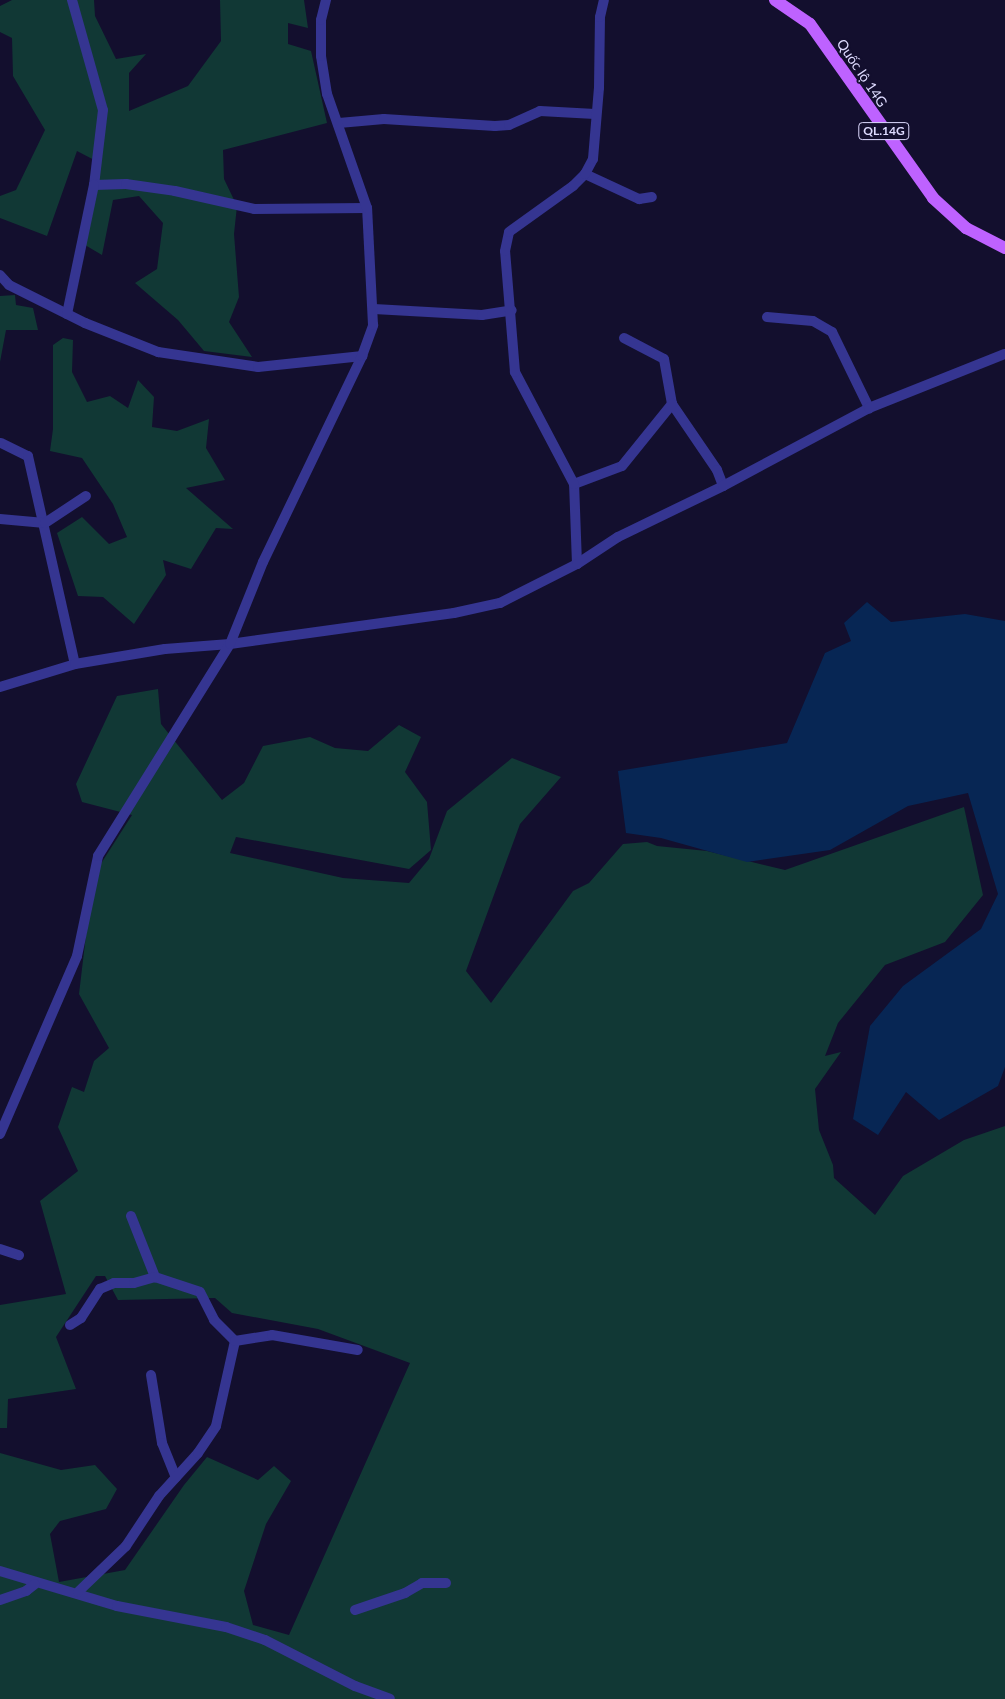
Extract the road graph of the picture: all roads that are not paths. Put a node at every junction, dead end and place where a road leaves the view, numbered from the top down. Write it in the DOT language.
graph roads {
  1 [pos="72,0"];
  2 [pos="604,0"];
  3 [pos="776,0"];
  4 [pos="324,1"];
  5 [pos="595,114"];
  6 [pos="339,123"];
  7 [pos="585,174"];
  8 [pos="94,185"];
  9 [pos="652,197"];
  10 [pos="367,208"];
  11 [pos="1005,248"];
  12 [pos="0,275"];
  13 [pos="374,309"];
  14 [pos="512,310"];
  15 [pos="67,314"];
  16 [pos="767,317"];
  17 [pos="624,338"];
  18 [pos="1005,354"];
  19 [pos="362,356"];
  20 [pos="672,404"];
  21 [pos="869,408"];
  22 [pos="1,444"];
  23 [pos="574,484"];
  24 [pos="724,486"];
  25 [pos="86,496"];
  26 [pos="0,519"];
  27 [pos="45,523"];
  28 [pos="578,564"];
  29 [pos="230,644"];
  30 [pos="75,664"];
  31 [pos="0,688"];
  32 [pos="3,1121"];
  33 [pos="0,1134"];
  34 [pos="131,1216"];
  35 [pos="0,1249"];
  36 [pos="19,1255"];
  37 [pos="155,1277"];
  38 [pos="70,1325"];
  39 [pos="235,1341"];
  40 [pos="358,1350"];
  41 [pos="151,1375"];
  42 [pos="176,1477"];
  43 [pos="0,1571"];
  44 [pos="446,1583"];
  45 [pos="36,1584"];
  46 [pos="78,1592"];
  47 [pos="0,1600"];
  48 [pos="355,1610"];
  49 [pos="390,1699"];
  1 -- 8 [label="street"];
  2 -- 5 [label="street"];
  3 -- 11 [label="main road, Quốc lộ 14G / QL.14G"];
  4 -- 6 [label="street"];
  5 -- 6 [label="street"];
  5 -- 7 [label="street"];
  6 -- 10 [label="street"];
  7 -- 9 [label="street"];
  7 -- 14 [label="street"];
  8 -- 10 [label="street"];
  8 -- 15 [label="street"];
  10 -- 13 [label="street"];
  12 -- 15 [label="street"];
  13 -- 14 [label="street"];
  13 -- 19 [label="street"];
  14 -- 23 [label="street"];
  15 -- 19 [label="street"];
  16 -- 21 [label="street"];
  17 -- 20 [label="street"];
  18 -- 21 [label="street"];
  19 -- 29 [label="street"];
  20 -- 23 [label="street"];
  20 -- 24 [label="street"];
  21 -- 24 [label="street"];
  22 -- 27 [label="street"];
  23 -- 28 [label="street"];
  24 -- 28 [label="street"];
  25 -- 27 [label="street"];
  26 -- 27 [label="street"];
  27 -- 30 [label="street"];
  28 -- 29 [label="street"];
  29 -- 30 [label="street"];
  29 -- 32 [label="street"];
  30 -- 31 [label="street"];
  32 -- 33 [label="street"];
  34 -- 37 [label="street"];
  35 -- 36 [label="street"];
  37 -- 38 [label="street"];
  37 -- 39 [label="street"];
  39 -- 40 [label="street"];
  39 -- 42 [label="street"];
  41 -- 42 [label="street"];
  42 -- 46 [label="street"];
  43 -- 45 [label="street"];
  44 -- 48 [label="street"];
  45 -- 46 [label="street"];
  45 -- 47 [label="street"];
  46 -- 49 [label="street"];
}
